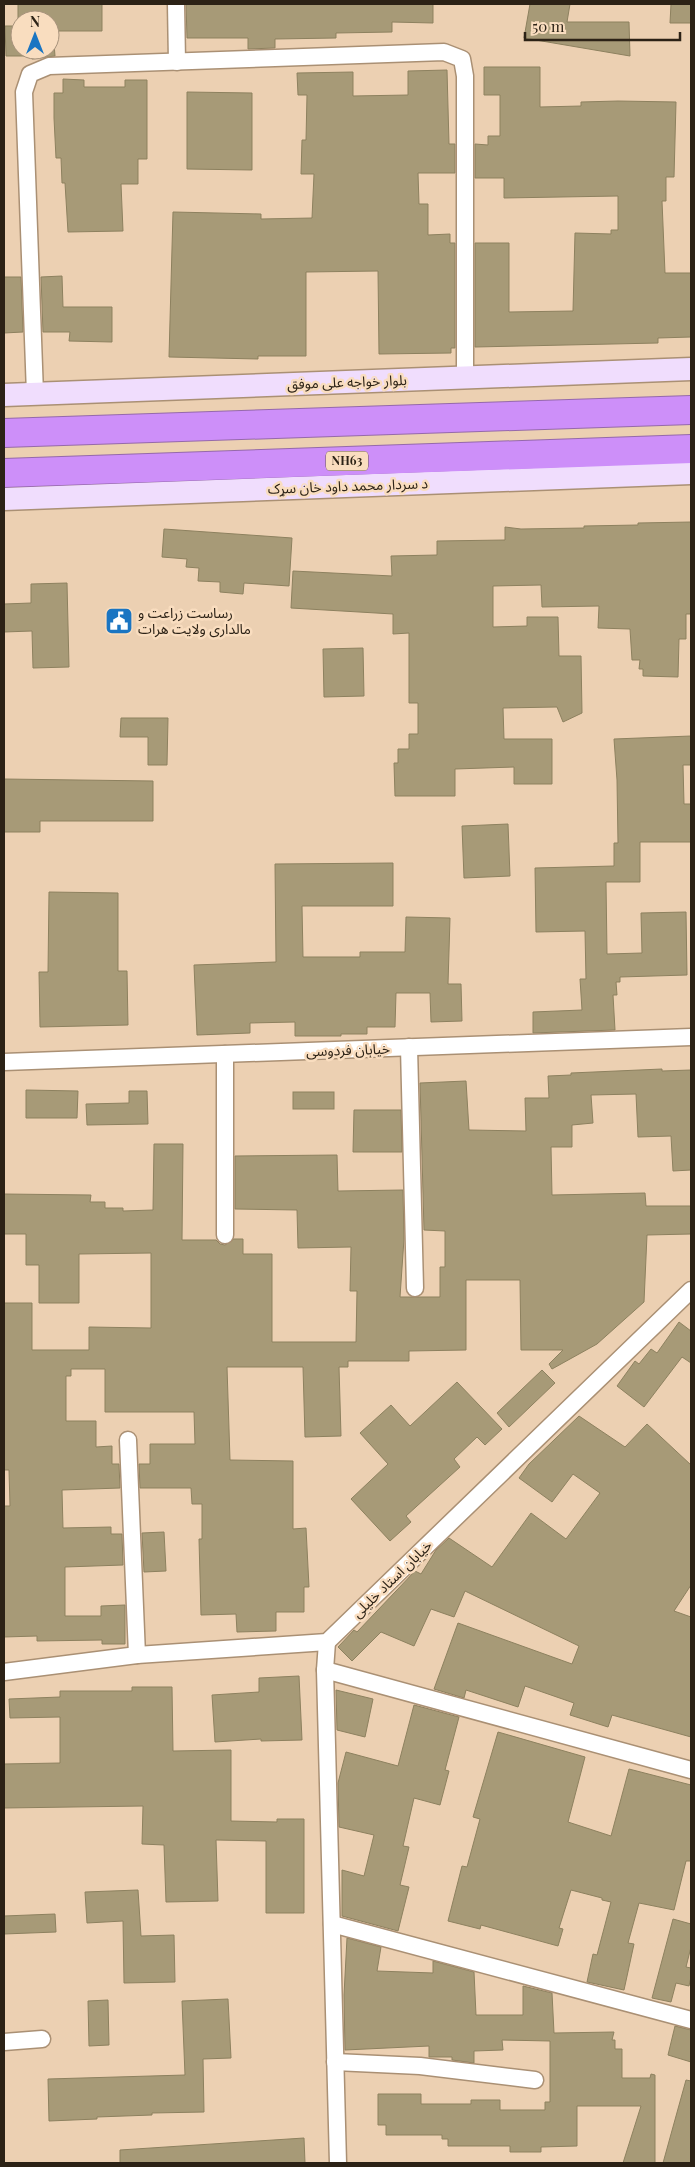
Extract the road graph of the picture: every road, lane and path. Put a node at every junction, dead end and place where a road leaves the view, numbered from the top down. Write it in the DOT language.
graph roads {
  1 [pos="176,4"];
  2 [pos="177,62"];
  3 [pos="691,369"];
  4 [pos="465,377"];
  5 [pos="35,394"];
  6 [pos="4,395"];
  7 [pos="691,410"];
  8 [pos="4,433"];
  9 [pos="691,449"];
  10 [pos="4,473"];
  11 [pos="691,473"];
  12 [pos="4,499"];
  13 [pos="691,1037"];
  14 [pos="409,1048"];
  15 [pos="225,1054"];
  16 [pos="4,1062"];
  17 [pos="225,1235"];
  18 [pos="415,1288"];
  19 [pos="691,1290"];
  20 [pos="128,1440"];
  21 [pos="327,1642"];
  22 [pos="137,1655"];
  23 [pos="325,1670"];
  24 [pos="4,1672"];
  25 [pos="691,1770"];
  26 [pos="332,1924"];
  27 [pos="691,2020"];
  28 [pos="42,2039"];
  29 [pos="4,2042"];
  30 [pos="336,2062"];
  31 [pos="535,2080"];
  32 [pos="338,2163"];
  1 -- 2 [label="street"];
  2 -- 4 [label="street"];
  2 -- 5 [label="street"];
  3 -- 4 [label="street, بلوار خواجه علی موفق"];
  4 -- 5 [label="street, بلوار خواجه علی موفق"];
  5 -- 6 [label="street, بلوار خواجه علی موفق"];
  7 -- 8 [label="highway"];
  9 -- 10 [label="highway, د سردار محمد داود خان سړک / NH63"];
  11 -- 12 [label="street, د سردار محمد داود خان سړک"];
  13 -- 14 [label="street, خیابان فردوسی"];
  14 -- 15 [label="street, خیابان فردوسی"];
  14 -- 18 [label="street"];
  15 -- 16 [label="street, خیابان فردوسی"];
  15 -- 17 [label="street"];
  19 -- 21 [label="street, خیابان استاد خلیلی"];
  20 -- 22 [label="street"];
  21 -- 22 [label="street"];
  21 -- 23 [label="street"];
  22 -- 24 [label="street"];
  23 -- 25 [label="street"];
  23 -- 26 [label="street"];
  26 -- 27 [label="street"];
  26 -- 30 [label="street"];
  28 -- 29 [label="street"];
  30 -- 31 [label="street"];
  30 -- 32 [label="street"];
}
